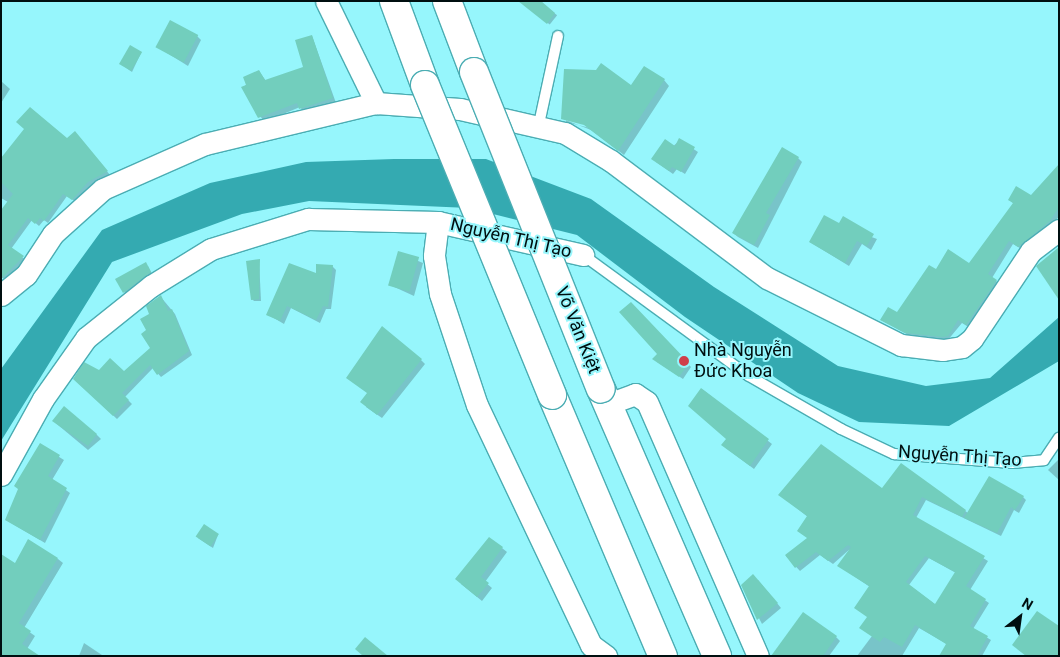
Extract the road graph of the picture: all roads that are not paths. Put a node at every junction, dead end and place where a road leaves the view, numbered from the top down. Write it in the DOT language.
graph roads {
  1 [pos="326,1"];
  2 [pos="394,1"];
  3 [pos="447,1"];
  4 [pos="558,36"];
  5 [pos="376,103"];
  6 [pos="540,124"];
  7 [pos="438,222"];
  8 [pos="1059,230"];
  9 [pos="583,255"];
  10 [pos="1,295"];
  11 [pos="604,397"];
  12 [pos="1059,438"];
  13 [pos="1,475"];
  14 [pos="660,655"];
  15 [pos="606,656"];
  16 [pos="717,656"];
  17 [pos="758,656"];
  1 -- 5 [label="street"];
  2 -- 14 [label="main road, bridge"];
  3 -- 11 [label="main road, Võ Văn Kiệt, bridge"];
  4 -- 6 [label="lane"];
  5 -- 6 [label="street"];
  5 -- 10 [label="street"];
  6 -- 8 [label="street"];
  7 -- 9 [label="street, Nguyễn Thị Tạo"];
  7 -- 13 [label="street, Nguyễn Thị Tạo"];
  7 -- 15 [label="street"];
  9 -- 12 [label="lane, Nguyễn Thị Tạo"];
  11 -- 16 [label="main road, Võ Văn Kiệt"];
  11 -- 17 [label="street"];
}
